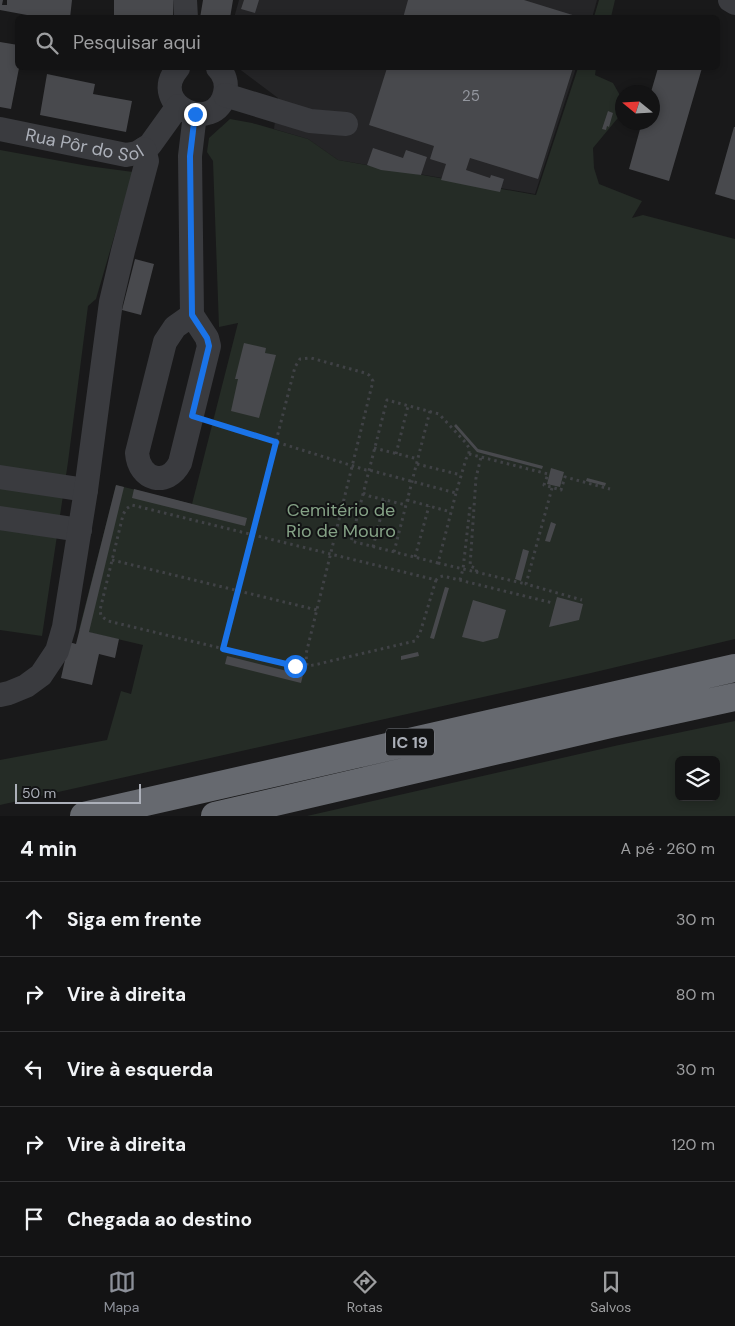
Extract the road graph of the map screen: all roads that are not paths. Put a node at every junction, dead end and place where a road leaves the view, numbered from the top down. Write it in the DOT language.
graph roads {
  1 [pos="185,0"];
  2 [pos="730,0"];
  3 [pos="735,3"];
  4 [pos="186,15"];
  5 [pos="177,70"];
  6 [pos="219,70"];
  7 [pos="225,95"];
  8 [pos="186,110"];
  9 [pos="346,124"];
  10 [pos="0,129"];
  11 [pos="147,147"];
  12 [pos="190,156"];
  13 [pos="192,315"];
  14 [pos="0,477"];
  15 [pos="86,490"];
  16 [pos="0,518"];
  17 [pos="80,530"];
  18 [pos="735,668"];
  19 [pos="0,695"];
  20 [pos="735,697"];
  21 [pos="84,816"];
  22 [pos="215,816"];
  1 -- 4 [label="street"];
  2 -- 3 [label="street"];
  5 -- 8 [label="street"];
  6 -- 7 [label="street"];
  7 -- 8 [label="street"];
  7 -- 9 [label="street"];
  8 -- 11 [label="street, Rua Pôr do Sol"];
  8 -- 12 [label="street"];
  10 -- 11 [label="street, Rua Pôr do Sol"];
  11 -- 12 [label="street"];
  11 -- 15 [label="street"];
  12 -- 13 [label="street"];
  13 -- 13 [label="street"];
  14 -- 15 [label="street"];
  15 -- 17 [label="street"];
  16 -- 17 [label="street"];
  17 -- 19 [label="street"];
  18 -- 21 [label="highway, IC 19"];
  20 -- 22 [label="highway, IC 19"];
}
